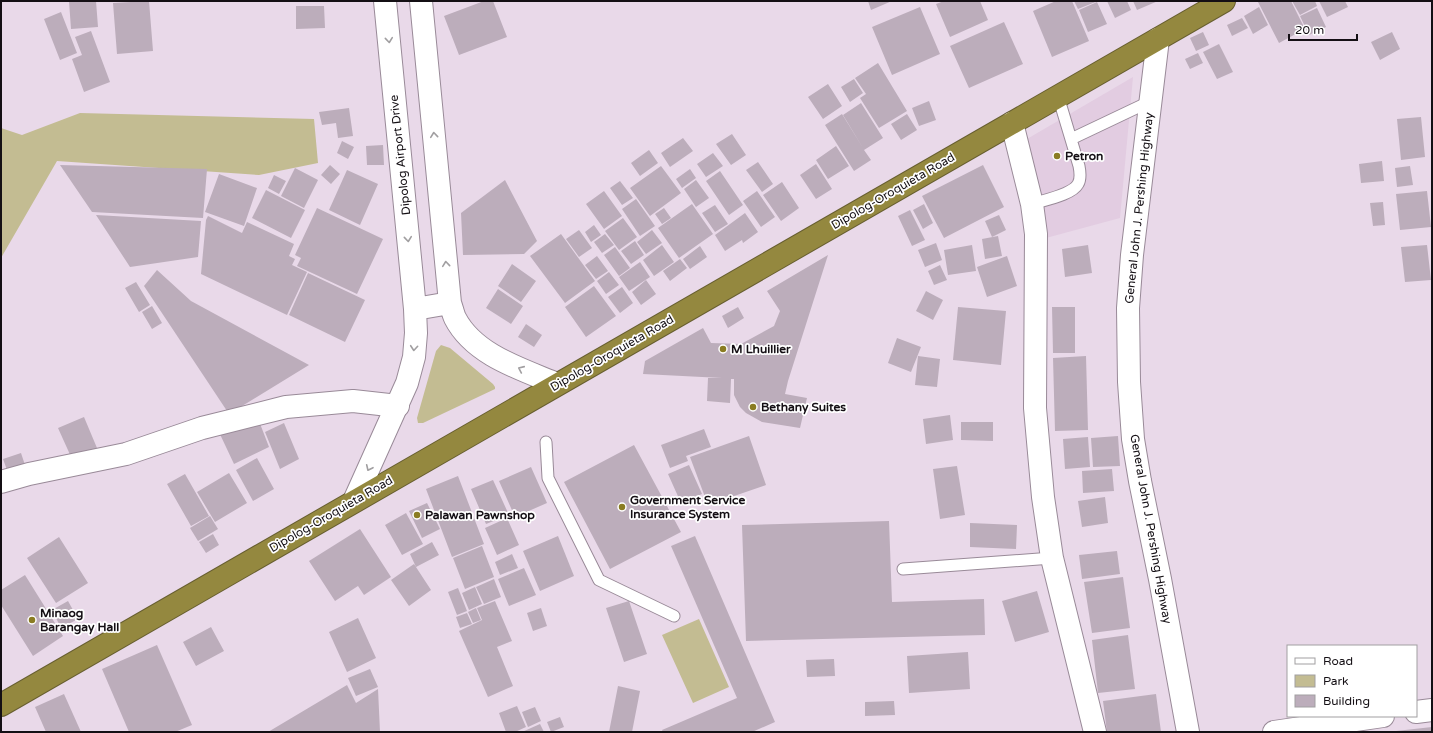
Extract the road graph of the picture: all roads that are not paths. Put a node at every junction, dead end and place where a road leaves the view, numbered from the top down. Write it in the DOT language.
graph roads {
  1 [pos="385,1"];
  2 [pos="421,1"];
  3 [pos="1224,1"];
  4 [pos="1158,39"];
  5 [pos="1058,96"];
  6 [pos="1151,101"];
  7 [pos="1012,123"];
  8 [pos="1071,139"];
  9 [pos="1032,204"];
  10 [pos="450,303"];
  11 [pos="414,309"];
  12 [pos="557,384"];
  13 [pos="398,406"];
  14 [pos="546,442"];
  15 [pos="1,482"];
  16 [pos="354,501"];
  17 [pos="1052,558"];
  18 [pos="902,569"];
  19 [pos="674,616"];
  20 [pos="1,705"];
  21 [pos="1432,710"];
  22 [pos="1417,712"];
  23 [pos="1381,717"];
  24 [pos="1360,726"];
  25 [pos="1095,732"];
  26 [pos="1188,732"];
  27 [pos="1274,732"];
  1 -- 11 [label="main road, Dipolog Airport Drive, one-way"];
  10 -- 2 [label="main road, one-way"];
  3 -- 4 [label="highway, Dipolog-Oroquieta Road"];
  4 -- 5 [label="highway, Dipolog-Oroquieta Road"];
  4 -- 6 [label="main road, General John J. Pershing Highway"];
  5 -- 7 [label="highway, Dipolog-Oroquieta Road"];
  5 -- 8 [label="lane"];
  6 -- 8 [label="lane"];
  6 -- 26 [label="main road, General John J. Pershing Highway"];
  7 -- 9 [label="main road"];
  7 -- 12 [label="highway, Dipolog-Oroquieta Road"];
  8 -- 9 [label="lane"];
  9 -- 17 [label="main road"];
  10 -- 11 [label="main road"];
  12 -- 10 [label="main road, one-way"];
  11 -- 13 [label="main road, Dipolog Airport Drive, one-way"];
  12 -- 16 [label="highway, Dipolog-Oroquieta Road"];
  13 -- 15 [label="main road"];
  13 -- 16 [label="main road, Dipolog Airport Drive, one-way"];
  14 -- 19 [label="lane"];
  16 -- 20 [label="highway, Dipolog-Oroquieta Road"];
  17 -- 18 [label="lane"];
  17 -- 25 [label="main road"];
  21 -- 22 [label="main road"];
  23 -- 24 [label="main road"];
  24 -- 27 [label="main road"];
}
